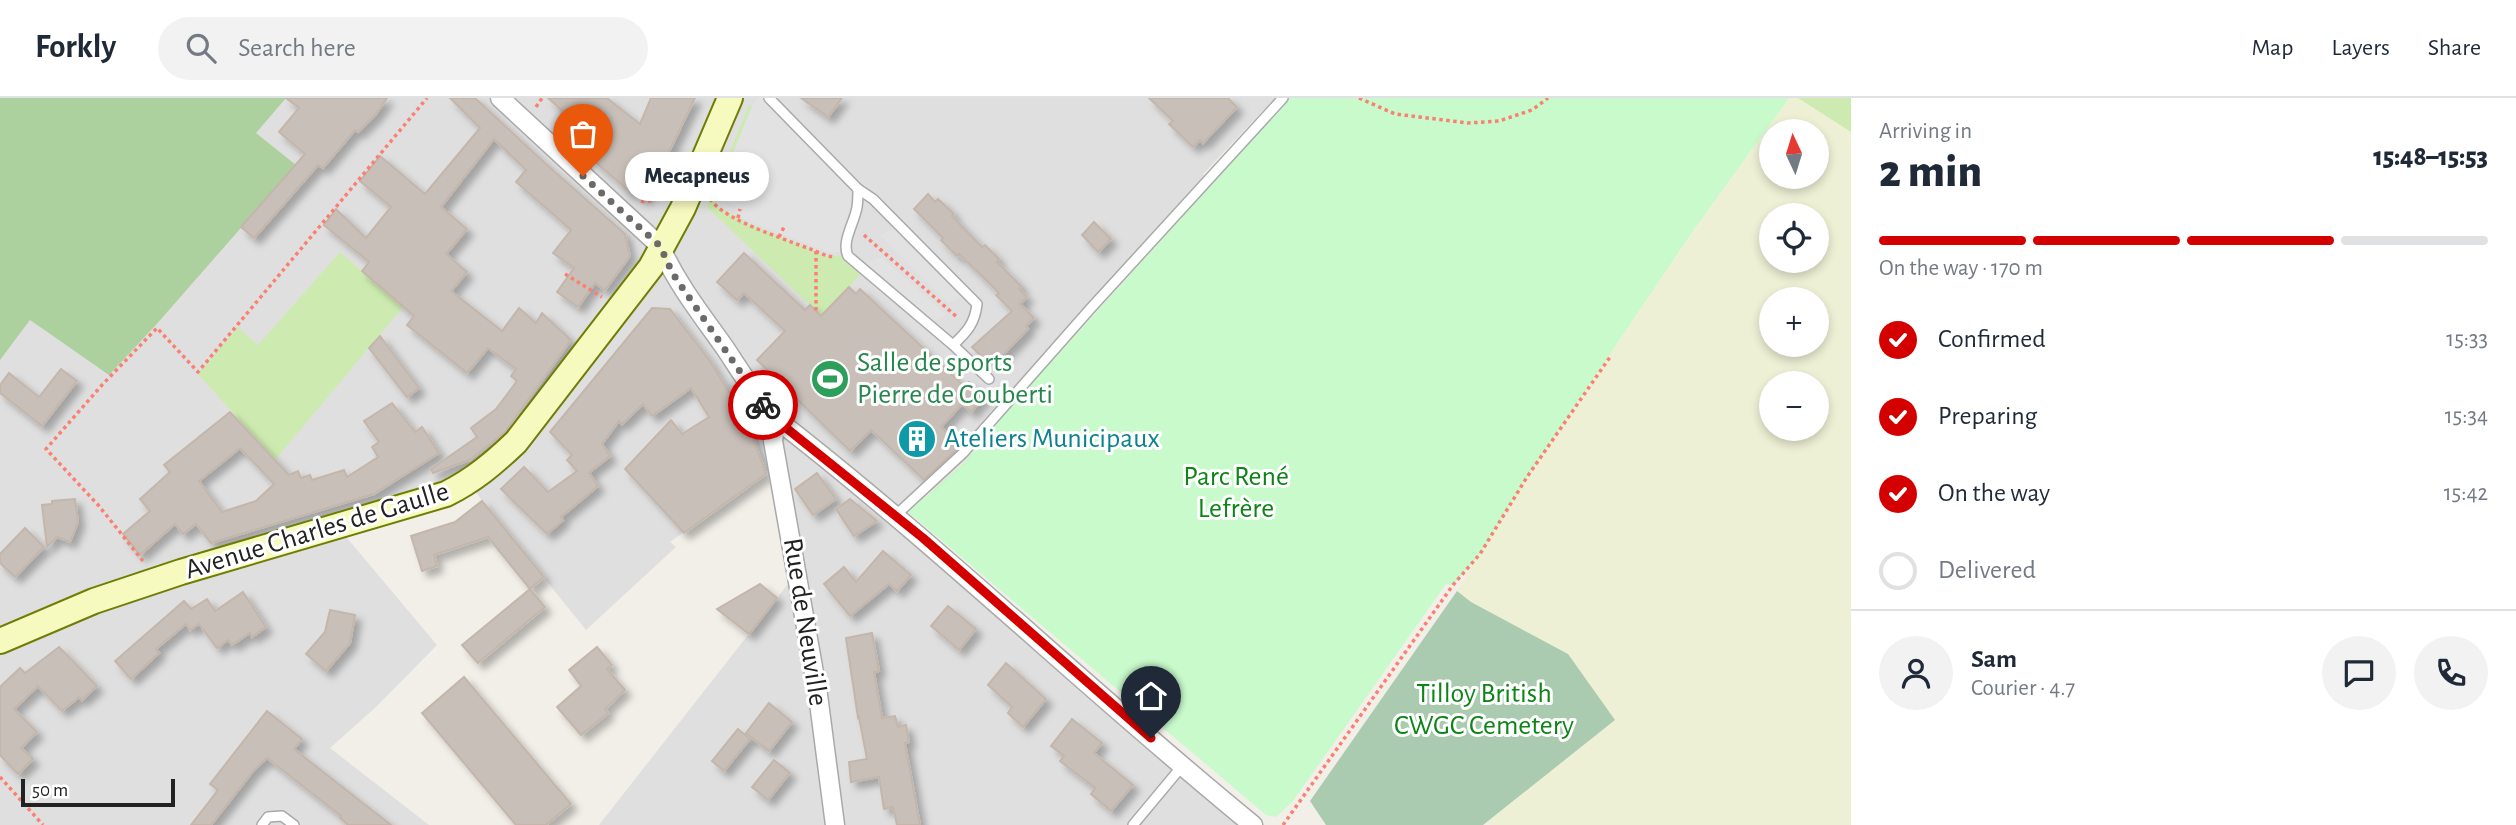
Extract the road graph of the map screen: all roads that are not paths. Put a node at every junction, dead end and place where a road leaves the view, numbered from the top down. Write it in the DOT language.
graph roads {
  1 [pos="500,98"];
  2 [pos="730,98"];
  3 [pos="769,98"];
  4 [pos="1283,98"];
  5 [pos="858,189"];
  6 [pos="660,246"];
  7 [pos="953,345"];
  8 [pos="989,379"];
  9 [pos="775,419"];
  10 [pos="895,516"];
  11 [pos="0,641"];
  12 [pos="1184,765"];
  13 [pos="262,825"];
  14 [pos="294,825"];
  15 [pos="835,825"];
  16 [pos="1133,825"];
  17 [pos="1253,825"];
  1 -- 6 [label="street"];
  2 -- 6 [label="street, Avenue Charles de Gaulle"];
  3 -- 5 [label="lane"];
  4 -- 10 [label="lane"];
  5 -- 7 [label="lane"];
  5 -- 7 [label="lane"];
  6 -- 9 [label="street"];
  6 -- 11 [label="street, Avenue Charles de Gaulle"];
  7 -- 8 [label="lane"];
  9 -- 10 [label="street"];
  9 -- 15 [label="street, Rue de Neuville"];
  10 -- 12 [label="street"];
  12 -- 16 [label="lane"];
  12 -- 17 [label="street"];
  13 -- 14 [label="lane"];
}
